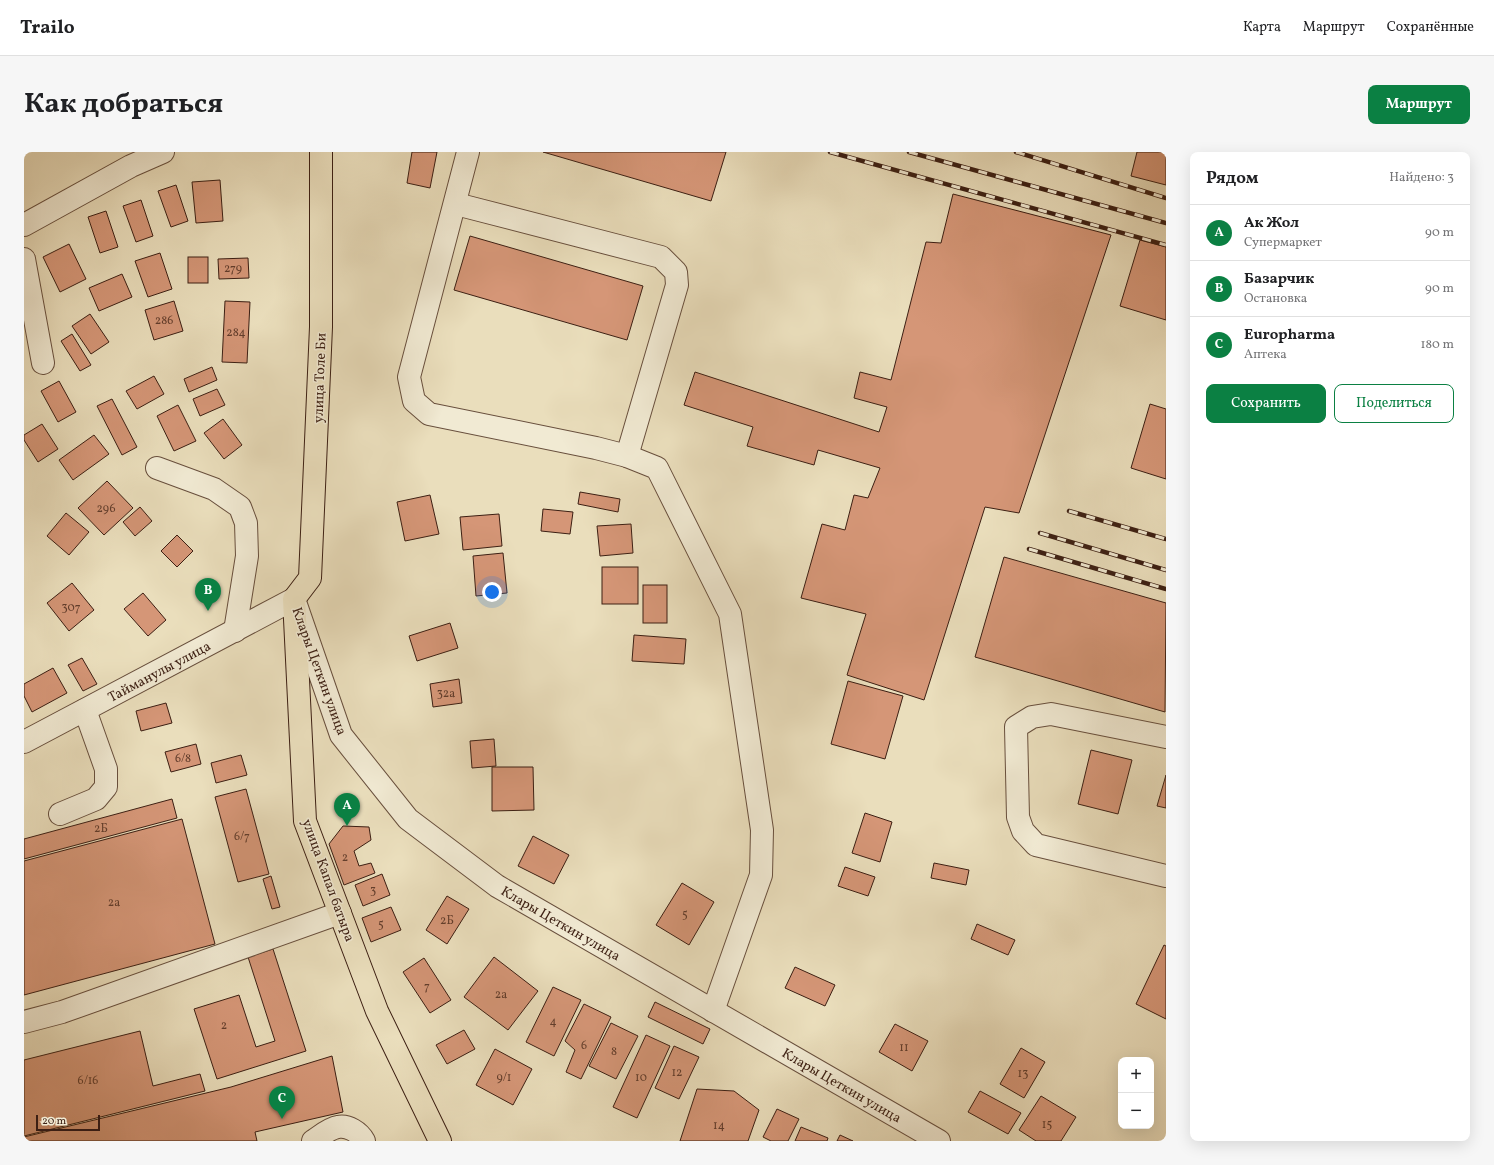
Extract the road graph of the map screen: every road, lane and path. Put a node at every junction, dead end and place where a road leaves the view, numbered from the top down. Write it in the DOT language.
graph roads {
  1 [pos="162,152"];
  2 [pos="321,152"];
  3 [pos="468,152"];
  4 [pos="456,204"];
  5 [pos="24,225"];
  6 [pos="24,259"];
  7 [pos="43,363"];
  8 [pos="627,456"];
  9 [pos="157,468"];
  10 [pos="294,600"];
  11 [pos="235,631"];
  12 [pos="85,710"];
  13 [pos="1166,738"];
  14 [pos="24,742"];
  15 [pos="60,814"];
  16 [pos="1166,876"];
  17 [pos="340,913"];
  18 [pos="713,1011"];
  19 [pos="24,1022"];
  20 [pos="317,1140"];
  21 [pos="364,1141"];
  22 [pos="440,1141"];
  23 [pos="939,1141"];
  1 -- 5 [label="street"];
  2 -- 10 [label="main road, улица Толе Би"];
  3 -- 4 [label="street"];
  4 -- 8 [label="street"];
  4 -- 8 [label="street"];
  6 -- 7 [label="street"];
  8 -- 18 [label="street"];
  9 -- 11 [label="street"];
  10 -- 11 [label="street, Тайманулы улица"];
  10 -- 17 [label="main road, улица Капал батыра"];
  10 -- 18 [label="street, Клары Цеткин улица"];
  11 -- 12 [label="street, Тайманулы улица"];
  12 -- 14 [label="street, Тайманулы улица"];
  12 -- 15 [label="street"];
  13 -- 16 [label="street"];
  17 -- 19 [label="street"];
  17 -- 22 [label="main road, улица Капал батыра"];
  18 -- 23 [label="street, Клары Цеткин улица"];
  20 -- 21 [label="street"];
}
